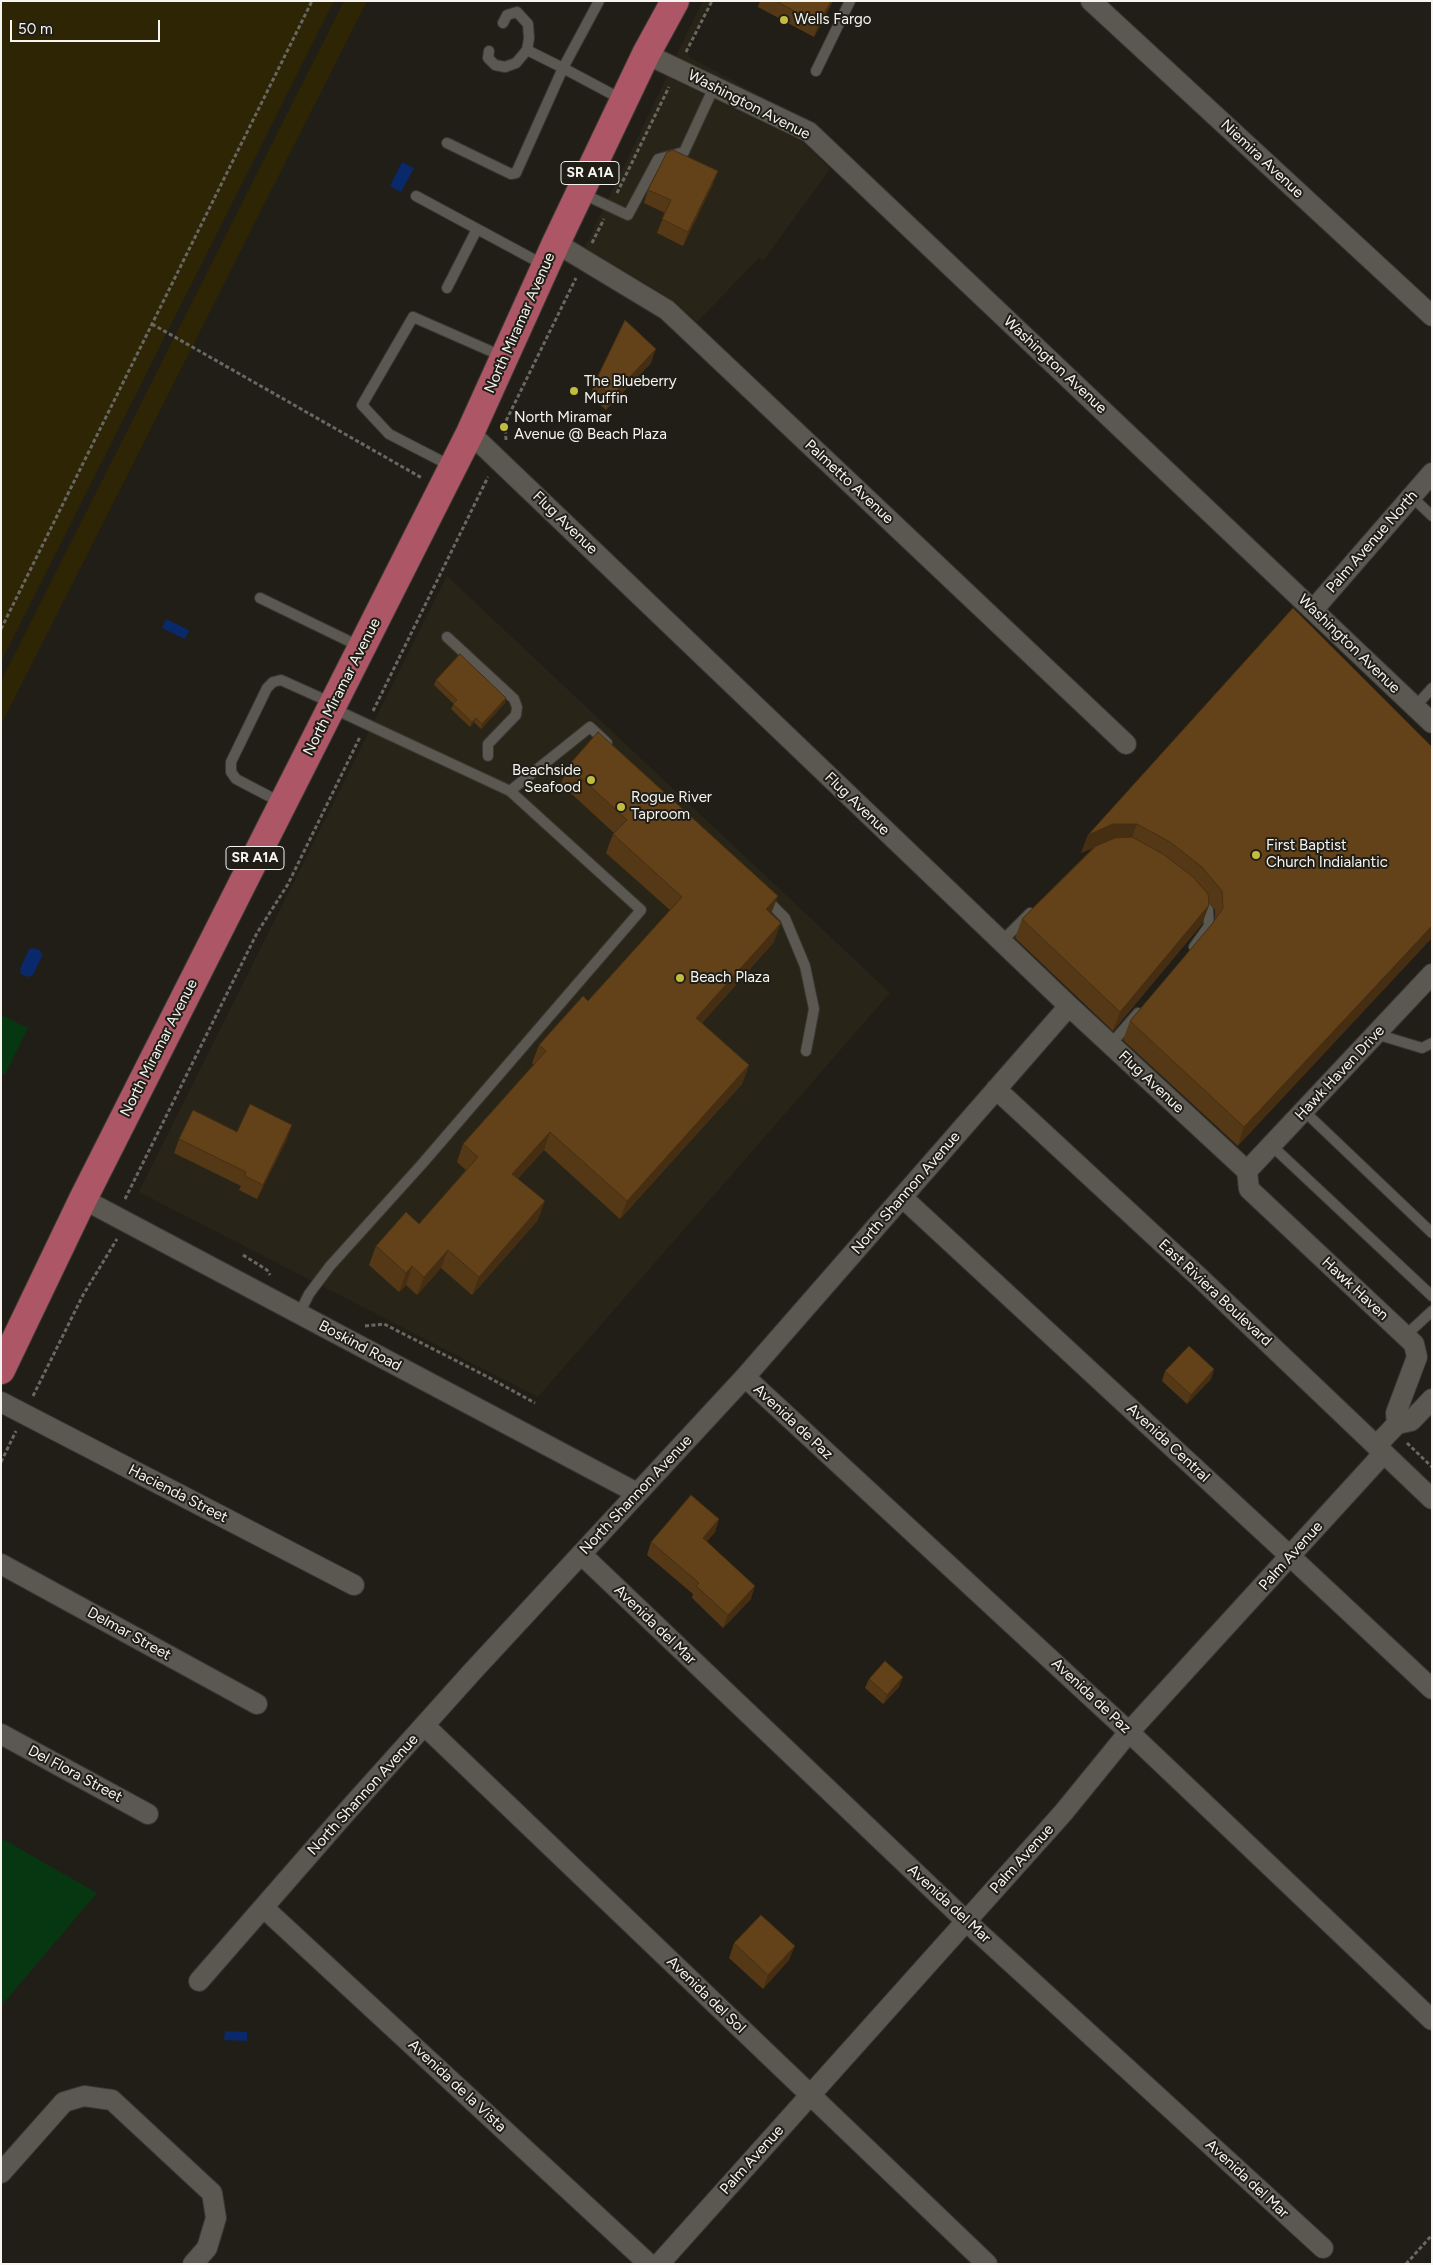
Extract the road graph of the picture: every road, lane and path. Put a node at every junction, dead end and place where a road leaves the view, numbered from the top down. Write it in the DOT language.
graph roads {
  1 [pos="312,1"];
  2 [pos="599,1"];
  3 [pos="675,1"];
  4 [pos="850,1"];
  5 [pos="1091,1"];
  6 [pos="503,23"];
  7 [pos="526,50"];
  8 [pos="489,51"];
  9 [pos="646,54"];
  10 [pos="563,68"];
  11 [pos="816,71"];
  12 [pos="714,87"];
  13 [pos="624,101"];
  14 [pos="447,143"];
  15 [pos="580,192"];
  16 [pos="416,196"];
  17 [pos="477,229"];
  18 [pos="551,254"];
  19 [pos="447,288"];
  20 [pos="1432,316"];
  21 [pos="152,324"];
  22 [pos="504,357"];
  23 [pos="470,433"];
  24 [pos="1432,473"];
  25 [pos="447,478"];
  26 [pos="1412,496"];
  27 [pos="1432,516"];
  28 [pos="260,598"];
  29 [pos="1313,610"];
  30 [pos="1,629"];
  31 [pos="447,637"];
  32 [pos="362,648"];
  33 [pos="1432,688"];
  34 [pos="332,706"];
  35 [pos="1415,707"];
  36 [pos="1432,723"];
  37 [pos="1126,744"];
  38 [pos="611,747"];
  39 [pos="488,756"];
  40 [pos="510,791"];
  41 [pos="283,804"];
  42 [pos="758,890"];
  43 [pos="1192,891"];
  44 [pos="1036,907"];
  45 [pos="1001,942"];
  46 [pos="1187,954"];
  47 [pos="1432,974"];
  48 [pos="1069,1006"];
  49 [pos="1143,1007"];
  50 [pos="1376,1034"];
  51 [pos="1432,1043"];
  52 [pos="1111,1044"];
  53 [pos="806,1051"];
  54 [pos="996,1089"];
  55 [pos="1304,1111"];
  56 [pos="1272,1146"];
  57 [pos="1247,1171"];
  58 [pos="903,1198"];
  59 [pos="83,1199"];
  60 [pos="1432,1233"];
  61 [pos="243,1256"];
  62 [pos="275,1282"];
  63 [pos="1432,1296"];
  64 [pos="1432,1310"];
  65 [pos="299,1314"];
  66 [pos="358,1327"];
  67 [pos="1405,1336"];
  68 [pos="1,1370"];
  69 [pos="745,1377"];
  70 [pos="1432,1398"];
  71 [pos="1,1402"];
  72 [pos="535,1403"];
  73 [pos="1401,1433"];
  74 [pos="1380,1449"];
  75 [pos="1432,1467"];
  76 [pos="637,1493"];
  77 [pos="1432,1498"];
  78 [pos="581,1554"];
  79 [pos="1291,1557"];
  80 [pos="1,1564"];
  81 [pos="354,1585"];
  82 [pos="1432,1689"];
  83 [pos="257,1704"];
  84 [pos="425,1726"];
  85 [pos="1130,1732"];
  86 [pos="1,1734"];
  87 [pos="148,1814"];
  88 [pos="264,1908"];
  89 [pos="967,1922"];
  90 [pos="199,1982"];
  91 [pos="1432,2020"];
  92 [pos="810,2096"];
  93 [pos="1,2173"];
  94 [pos="1432,2235"];
  95 [pos="1322,2248"];
  96 [pos="193,2264"];
  97 [pos="650,2264"];
  98 [pos="659,2264"];
  99 [pos="987,2264"];
  100 [pos="1406,2264"];
  1 -- 21 [label="path"];
  2 -- 10 [label="lane"];
  3 -- 9 [label="main road, North Miramar Avenue / SR A1A"];
  4 -- 11 [label="lane"];
  5 -- 20 [label="street, Niemira Avenue"];
  6 -- 7 [label="lane"];
  7 -- 8 [label="lane"];
  7 -- 10 [label="lane"];
  9 -- 12 [label="street, Washington Avenue"];
  9 -- 13 [label="main road, North Miramar Avenue / SR A1A"];
  10 -- 13 [label="lane"];
  10 -- 14 [label="lane"];
  12 -- 15 [label="lane"];
  12 -- 29 [label="street, Washington Avenue"];
  13 -- 15 [label="main road, North Miramar Avenue / SR A1A"];
  15 -- 18 [label="main road, North Miramar Avenue / SR A1A"];
  16 -- 17 [label="lane"];
  17 -- 18 [label="lane"];
  17 -- 19 [label="lane"];
  18 -- 22 [label="main road, North Miramar Avenue / SR A1A"];
  18 -- 37 [label="street, Palmetto Avenue"];
  21 -- 25 [label="path"];
  21 -- 30 [label="path"];
  22 -- 23 [label="main road, North Miramar Avenue / SR A1A"];
  22 -- 25 [label="lane"];
  23 -- 25 [label="main road, North Miramar Avenue / SR A1A"];
  23 -- 45 [label="street, Flug Avenue"];
  24 -- 26 [label="street, Palm Avenue North"];
  25 -- 32 [label="main road, North Miramar Avenue / SR A1A"];
  26 -- 27 [label="lane"];
  26 -- 29 [label="street, Palm Avenue North"];
  28 -- 32 [label="lane"];
  29 -- 35 [label="street, Washington Avenue"];
  31 -- 39 [label="lane"];
  32 -- 34 [label="main road, North Miramar Avenue / SR A1A"];
  33 -- 35 [label="lane"];
  34 -- 40 [label="lane"];
  34 -- 41 [label="main road, North Miramar Avenue / SR A1A"];
  34 -- 41 [label="lane"];
  35 -- 36 [label="street, Washington Avenue"];
  38 -- 40 [label="lane"];
  40 -- 65 [label="lane"];
  41 -- 59 [label="main road, North Miramar Avenue / SR A1A"];
  42 -- 53 [label="lane"];
  43 -- 46 [label="lane"];
  44 -- 45 [label="lane"];
  45 -- 48 [label="street, Flug Avenue"];
  47 -- 50 [label="street, Hawk Haven Drive"];
  48 -- 52 [label="street, Flug Avenue"];
  48 -- 54 [label="street, North Shannon Avenue"];
  49 -- 52 [label="lane"];
  50 -- 51 [label="lane"];
  50 -- 55 [label="street, Hawk Haven Drive"];
  52 -- 57 [label="street, Flug Avenue"];
  54 -- 58 [label="street, North Shannon Avenue"];
  54 -- 74 [label="street, East Riviera Boulevard"];
  55 -- 56 [label="street, Hawk Haven Drive"];
  55 -- 60 [label="lane"];
  56 -- 57 [label="street, Hawk Haven Drive"];
  56 -- 63 [label="lane"];
  57 -- 67 [label="street, Hawk Haven"];
  58 -- 69 [label="street, North Shannon Avenue"];
  58 -- 79 [label="street, Avenida Central"];
  59 -- 65 [label="street, Boskind Road"];
  59 -- 68 [label="main road, North Miramar Avenue / SR A1A"];
  61 -- 62 [label="path"];
  64 -- 67 [label="lane"];
  65 -- 76 [label="street, Boskind Road"];
  66 -- 72 [label="path"];
  67 -- 73 [label="street, Hawk Haven"];
  69 -- 76 [label="street, North Shannon Avenue"];
  69 -- 85 [label="street, Avenida de Paz"];
  70 -- 73 [label="street"];
  71 -- 81 [label="street, Hacienda Street"];
  73 -- 74 [label="street"];
  73 -- 75 [label="path"];
  74 -- 77 [label="street, East Riviera Boulevard"];
  74 -- 79 [label="street, Palm Avenue"];
  76 -- 78 [label="street, North Shannon Avenue"];
  78 -- 84 [label="street, North Shannon Avenue"];
  78 -- 89 [label="street, Avenida del Mar"];
  79 -- 82 [label="street, Avenida Central"];
  79 -- 85 [label="street, Palm Avenue"];
  80 -- 83 [label="street, Delmar Street"];
  84 -- 88 [label="street, North Shannon Avenue"];
  84 -- 92 [label="street, Avenida del Sol"];
  85 -- 89 [label="street, Palm Avenue"];
  85 -- 91 [label="street, Avenida de Paz"];
  86 -- 87 [label="street, Del Flora Street"];
  88 -- 90 [label="street, North Shannon Avenue"];
  88 -- 97 [label="street, Avenida de la Vista"];
  89 -- 92 [label="street, Palm Avenue"];
  89 -- 95 [label="street, Avenida del Mar"];
  92 -- 98 [label="street, Palm Avenue"];
  92 -- 99 [label="street, Avenida del Sol"];
  93 -- 96 [label="street"];
  94 -- 100 [label="path"];
}
